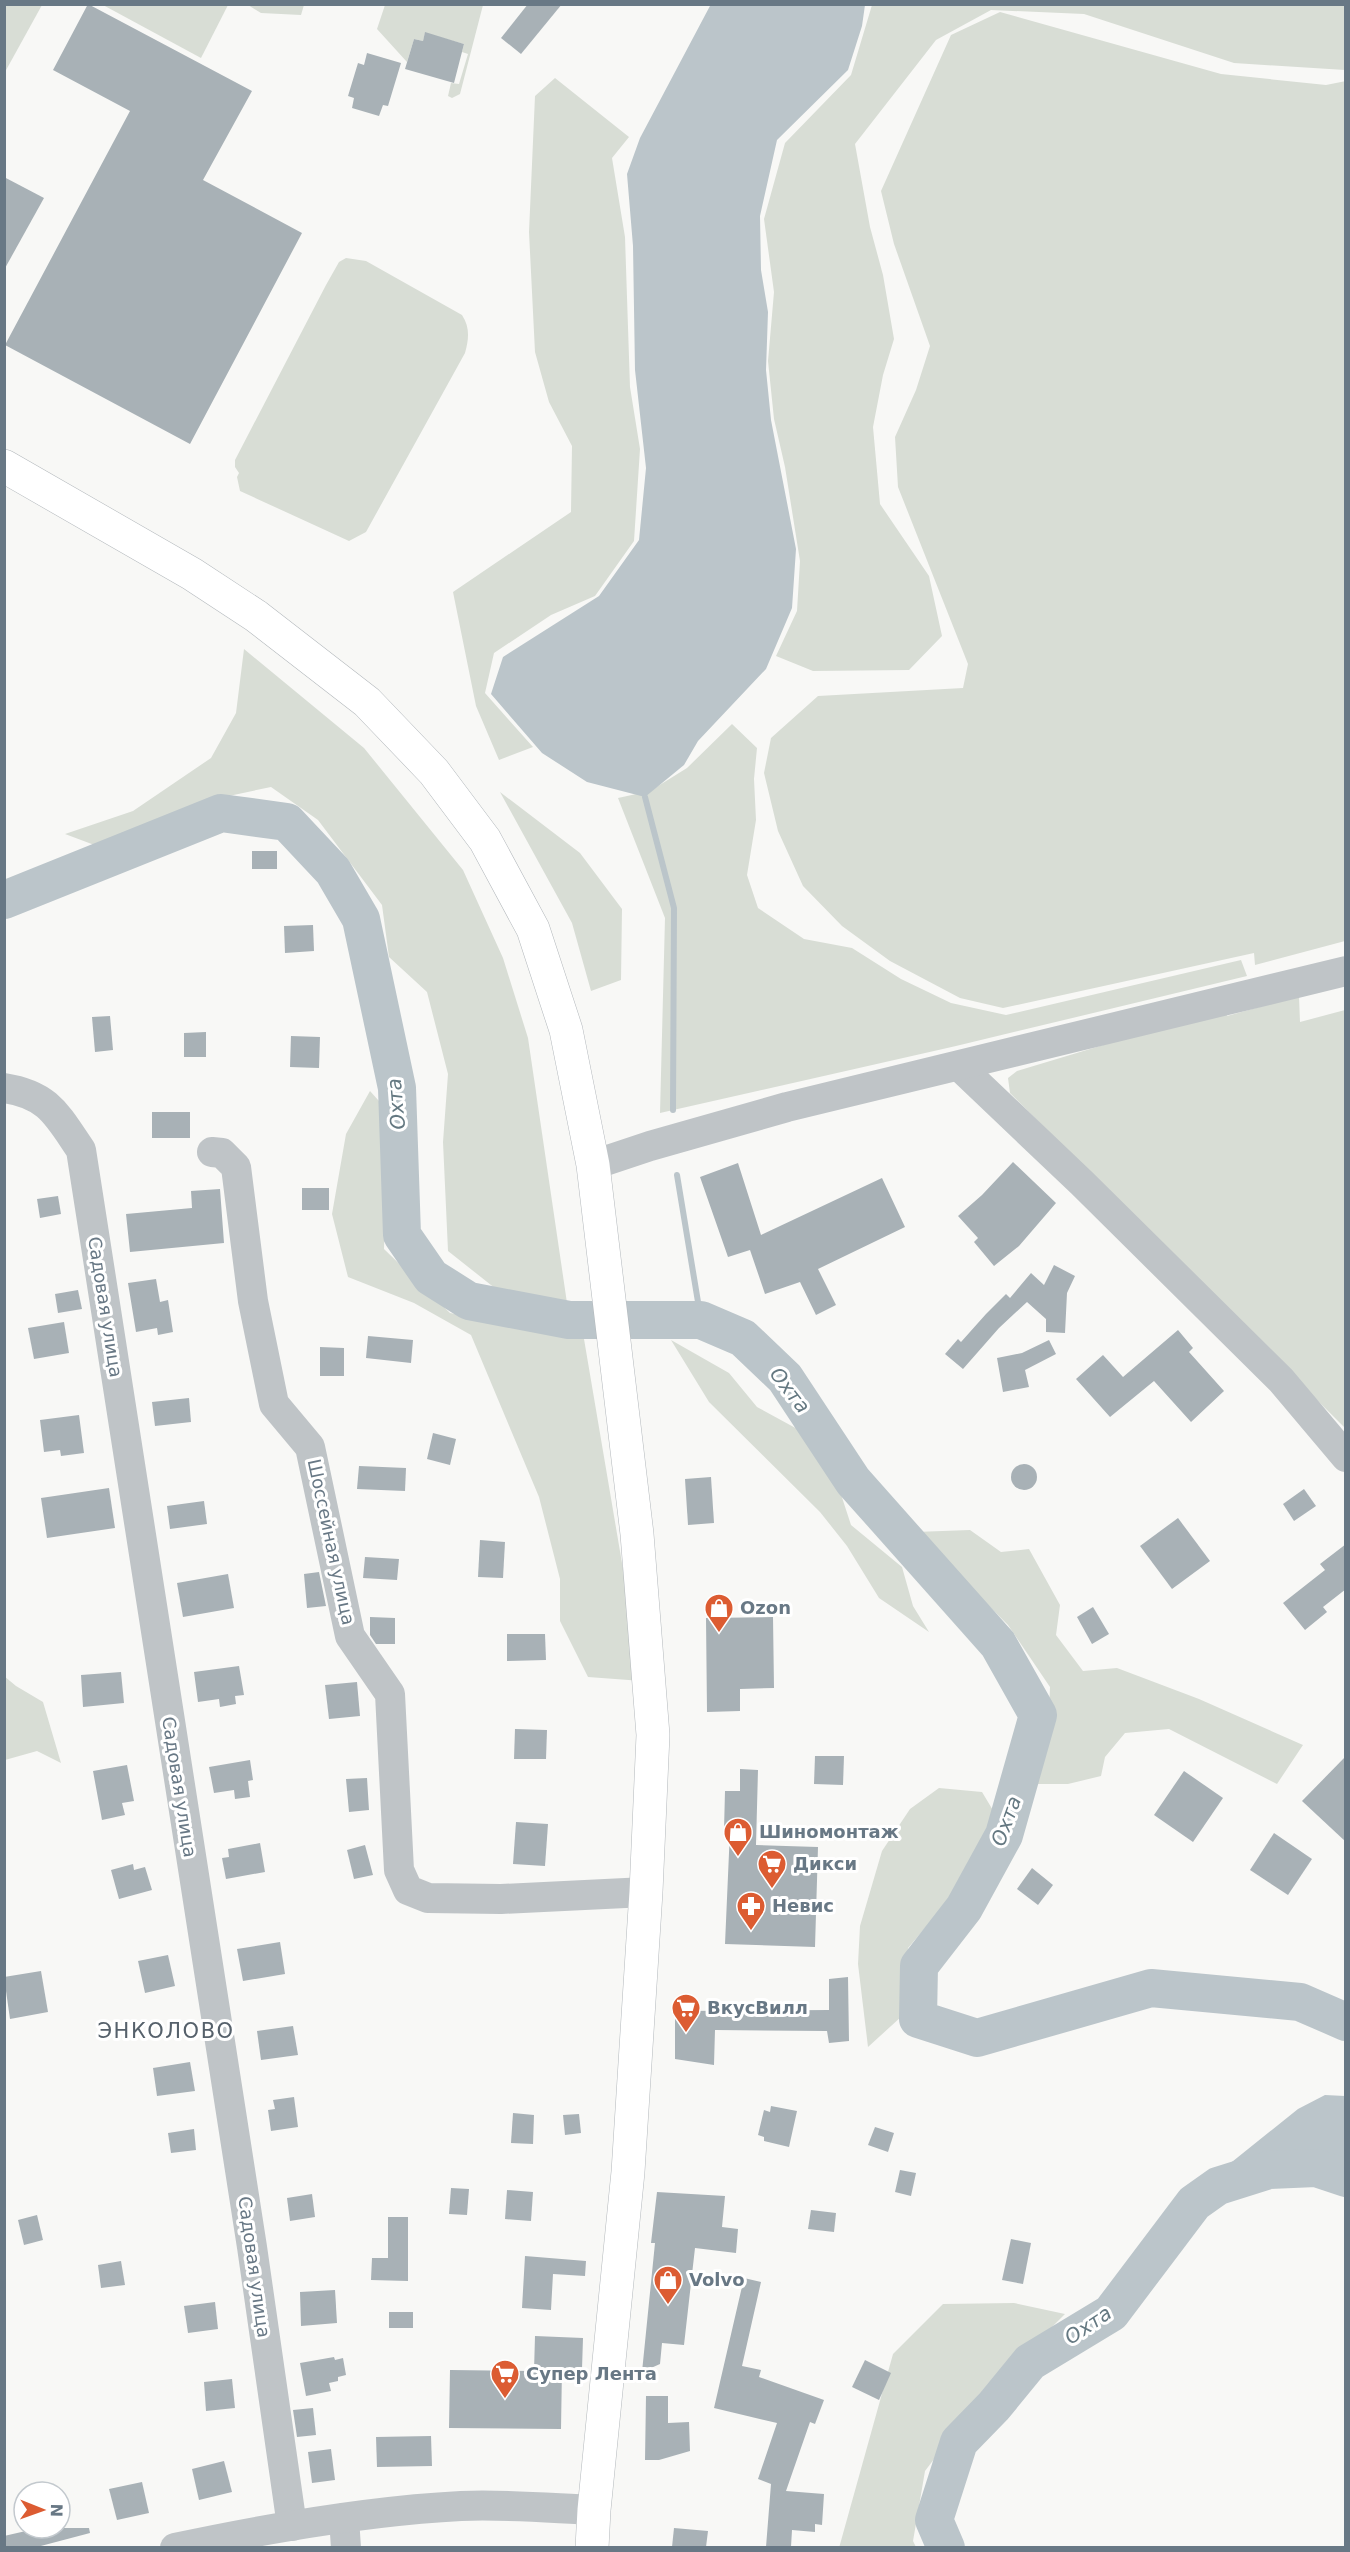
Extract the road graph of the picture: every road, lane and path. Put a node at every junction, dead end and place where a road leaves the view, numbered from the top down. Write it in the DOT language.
graph roads {
  1 [pos="4,466"];
  2 [pos="1346,971"];
  3 [pos="959,1066"];
  4 [pos="4,1088"];
  5 [pos="212,1152"];
  6 [pos="593,1165"];
  7 [pos="1346,1457"];
  8 [pos="646,1892"];
  9 [pos="594,2510"];
  10 [pos="344,2518"];
  11 [pos="292,2526"];
  12 [pos="175,2547"];
  13 [pos="346,2547"];
  14 [pos="592,2547"];
  1 -- 6 [label="main road"];
  2 -- 3 [label="street"];
  3 -- 6 [label="street"];
  3 -- 7 [label="street"];
  4 -- 11 [label="street, Садовая улица"];
  5 -- 8 [label="street, Шоссейная улица"];
  6 -- 8 [label="main road"];
  8 -- 9 [label="main road"];
  9 -- 10 [label="street"];
  9 -- 14 [label="main road"];
  10 -- 11 [label="street"];
  10 -- 13 [label="street"];
  11 -- 12 [label="street"];
}
